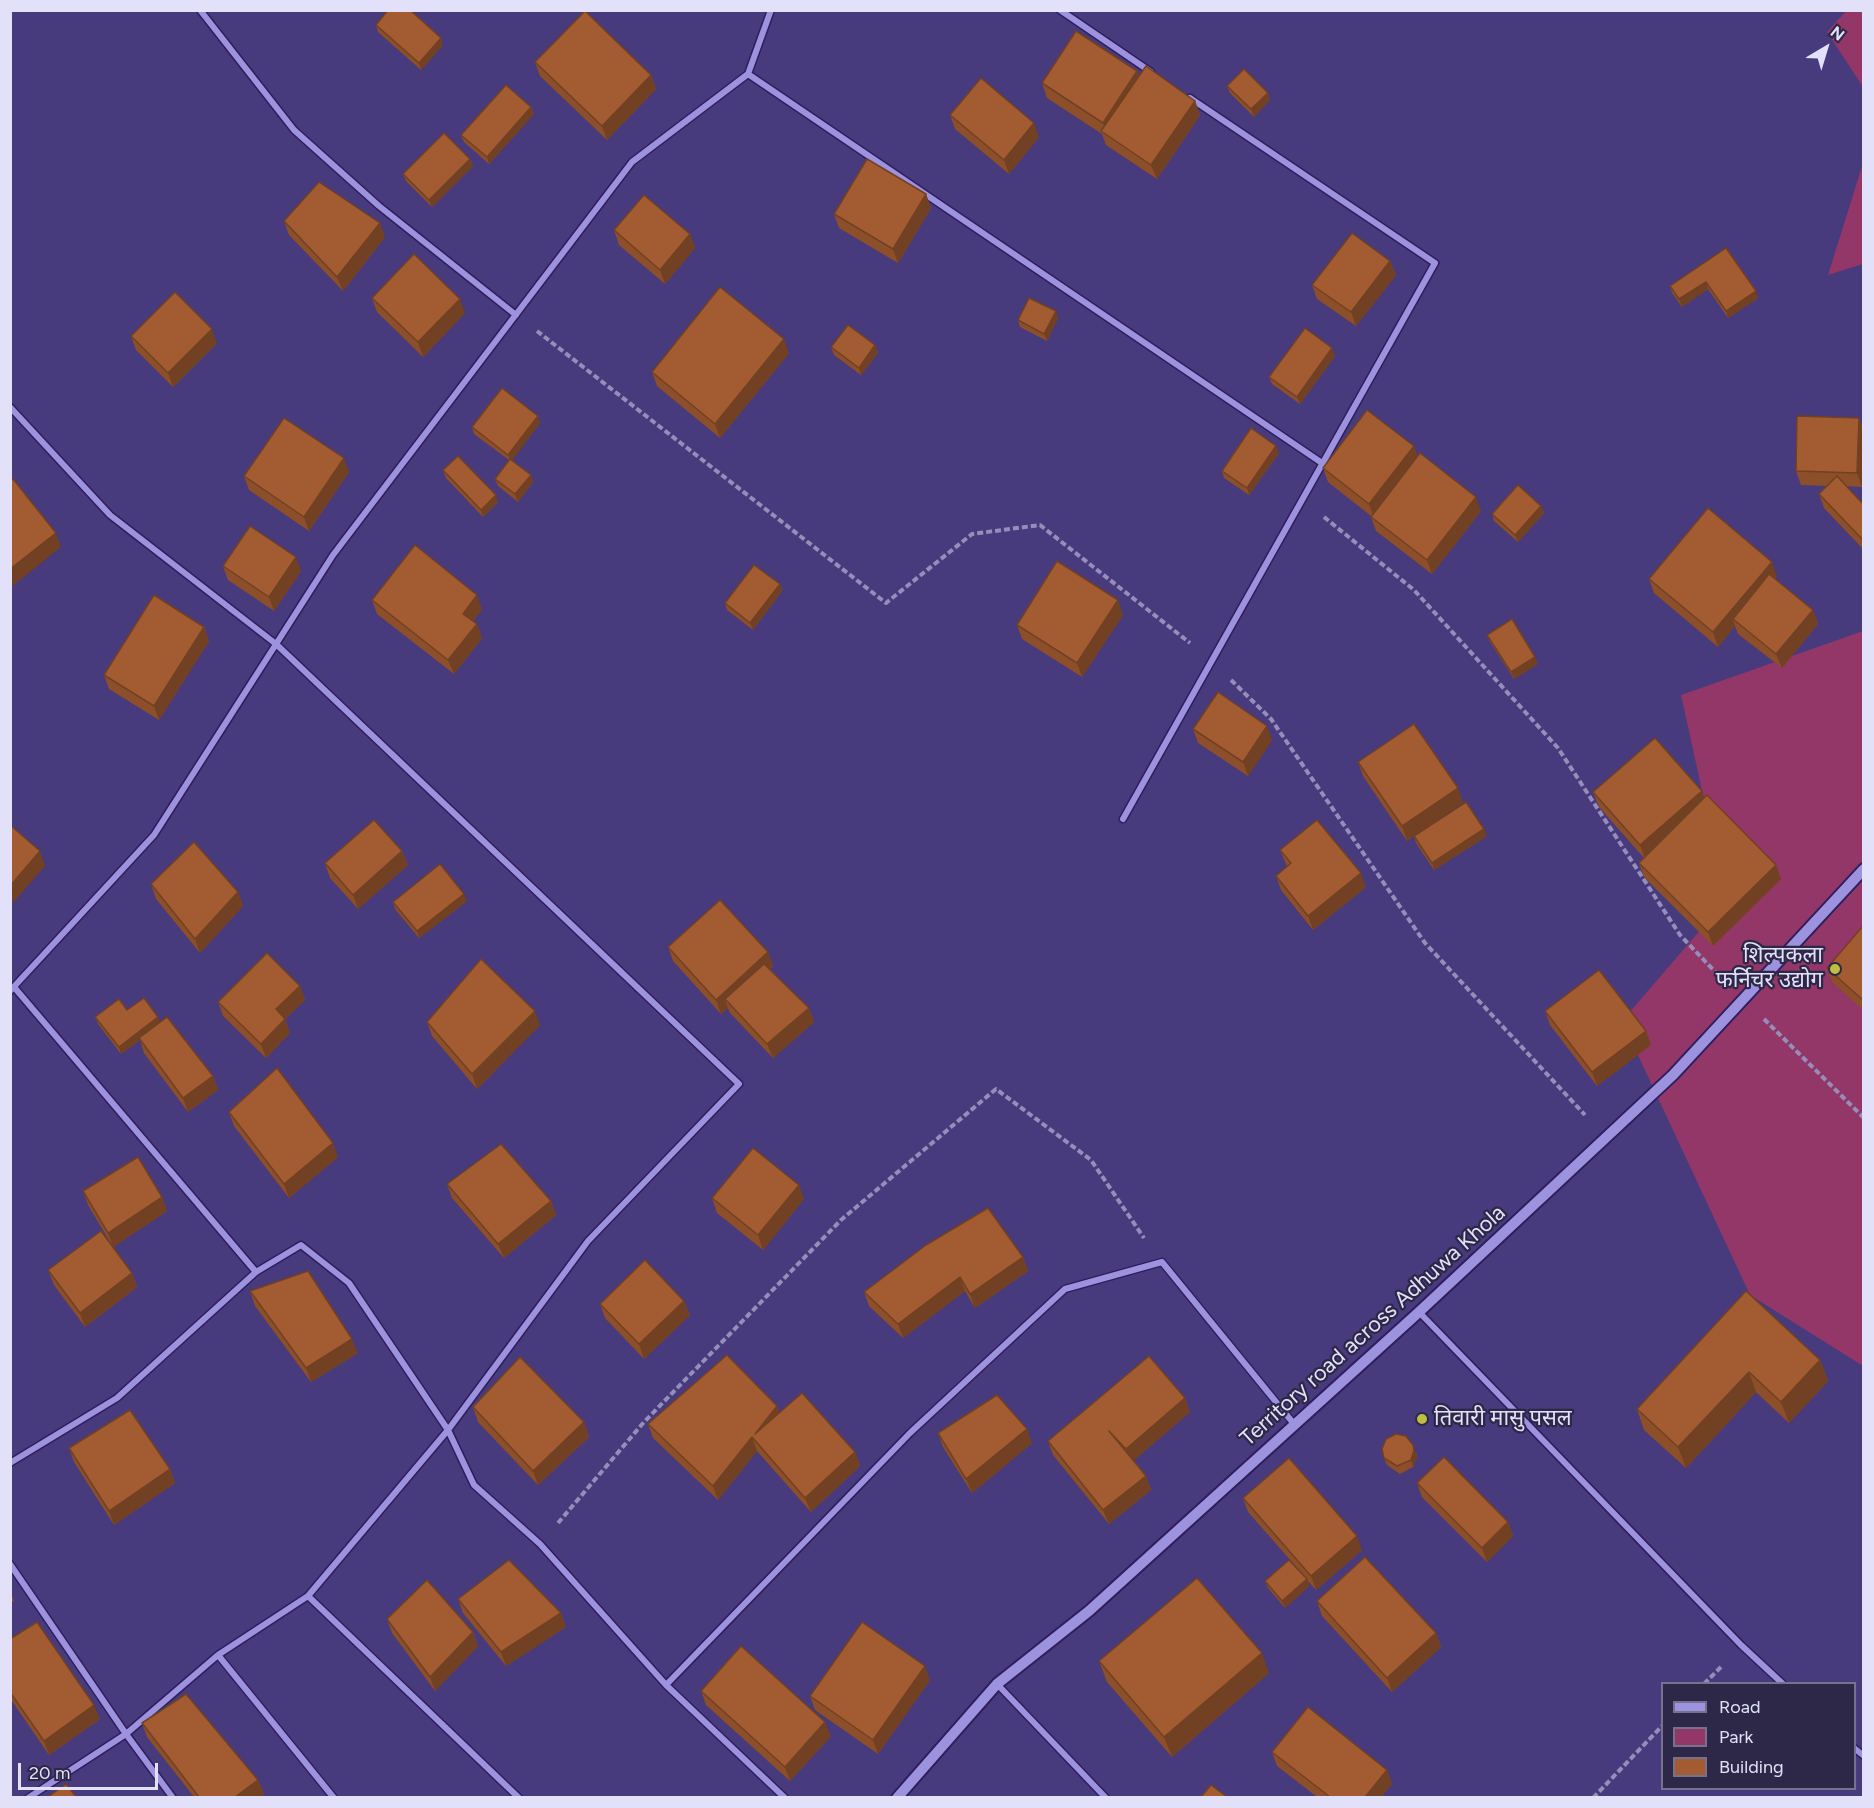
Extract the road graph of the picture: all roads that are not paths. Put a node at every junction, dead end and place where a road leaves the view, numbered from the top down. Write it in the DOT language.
graph roads {
  1 [pos="200,10"];
  2 [pos="771,10"];
  3 [pos="1060,10"];
  4 [pos="748,74"];
  5 [pos="1158,77"];
  6 [pos="1188,97"];
  7 [pos="516,315"];
  8 [pos="10,407"];
  9 [pos="1322,463"];
  10 [pos="276,644"];
  11 [pos="1123,819"];
  12 [pos="1863,869"];
  13 [pos="12,989"];
  14 [pos="256,1272"];
  15 [pos="1419,1312"];
  16 [pos="1294,1425"];
  17 [pos="448,1430"];
  18 [pos="10,1463"];
  19 [pos="10,1564"];
  20 [pos="308,1596"];
  21 [pos="218,1655"];
  22 [pos="1783,1682"];
  23 [pos="997,1684"];
  24 [pos="666,1685"];
  25 [pos="126,1734"];
  26 [pos="28,1797"];
  27 [pos="172,1797"];
  28 [pos="334,1797"];
  29 [pos="519,1797"];
  30 [pos="786,1797"];
  31 [pos="897,1797"];
  32 [pos="1106,1797"];
  1 -- 7 [label="street"];
  2 -- 4 [label="street"];
  3 -- 5 [label="street"];
  4 -- 7 [label="street"];
  4 -- 9 [label="street"];
  6 -- 9 [label="street"];
  7 -- 10 [label="street"];
  8 -- 10 [label="street"];
  9 -- 11 [label="street"];
  10 -- 13 [label="street"];
  10 -- 17 [label="street"];
  12 -- 15 [label="street, Territory road across Adhuwa Khola"];
  13 -- 14 [label="street"];
  14 -- 17 [label="street"];
  14 -- 18 [label="street"];
  15 -- 16 [label="street, Territory road across Adhuwa Khola"];
  15 -- 22 [label="street"];
  16 -- 23 [label="street, Territory road across Adhuwa Khola"];
  16 -- 24 [label="street"];
  17 -- 20 [label="street"];
  17 -- 24 [label="street"];
  19 -- 25 [label="street"];
  20 -- 21 [label="street"];
  20 -- 29 [label="street"];
  21 -- 25 [label="street"];
  21 -- 28 [label="street"];
  23 -- 31 [label="street, Territory road across Adhuwa Khola"];
  23 -- 32 [label="street"];
  24 -- 30 [label="street"];
  25 -- 26 [label="street"];
  25 -- 27 [label="street"];
}
